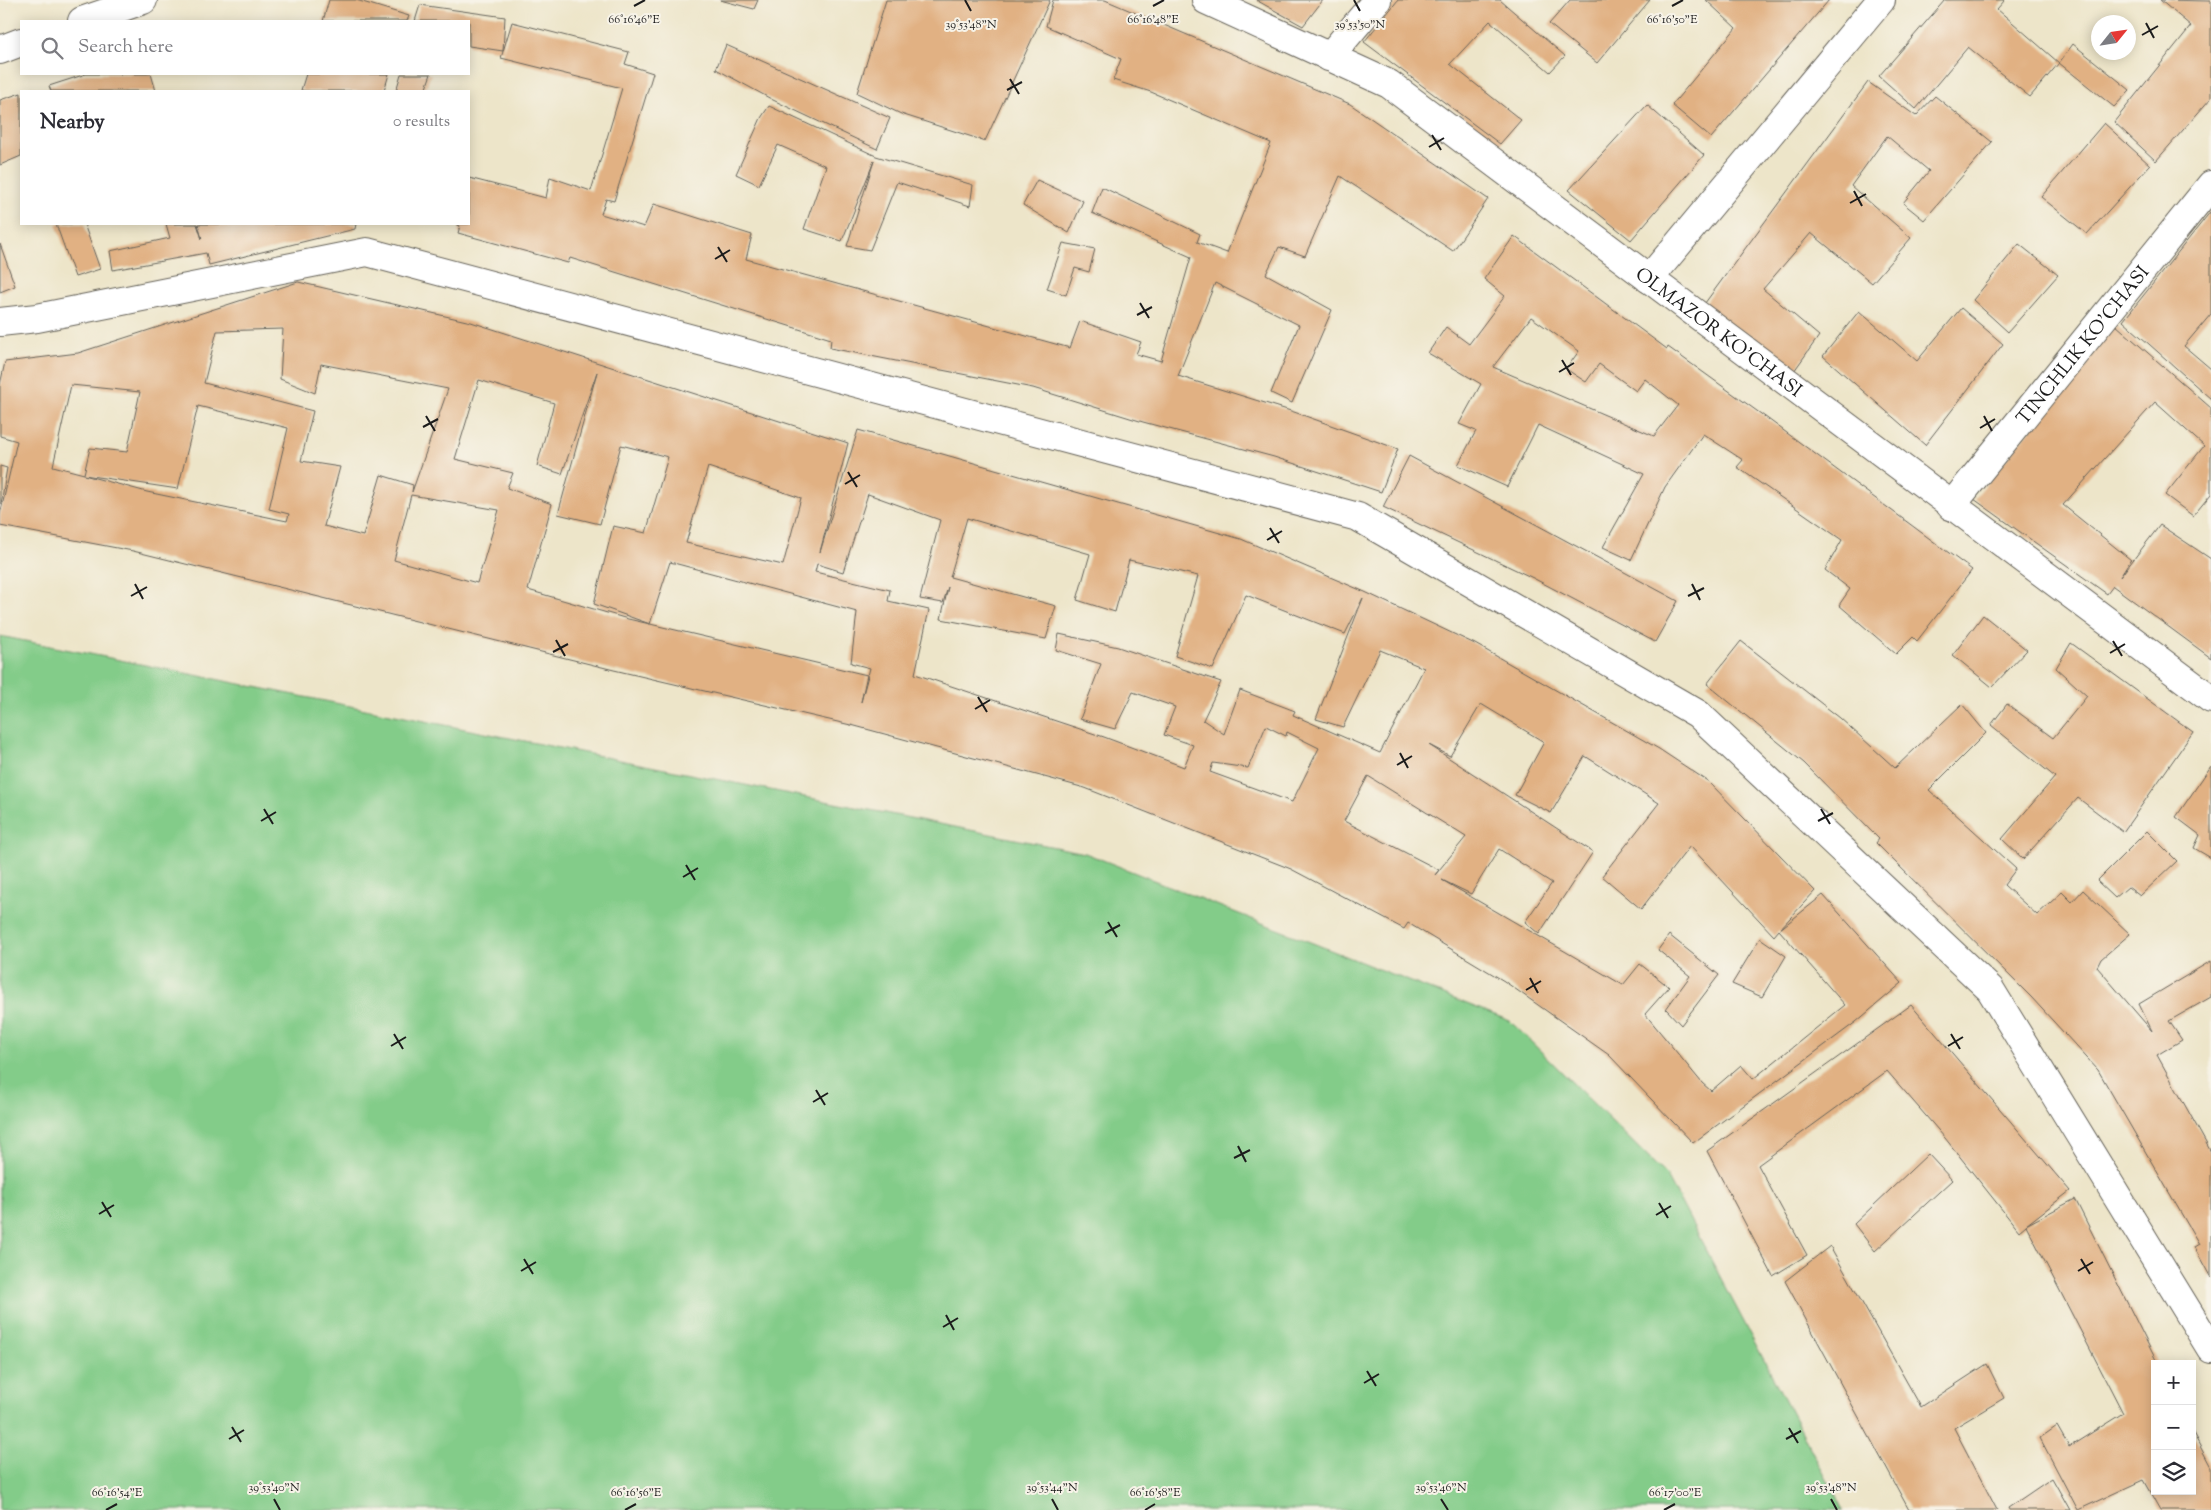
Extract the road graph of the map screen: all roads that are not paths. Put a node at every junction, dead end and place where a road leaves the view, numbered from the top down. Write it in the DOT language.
graph roads {
  1 [pos="143,0"];
  2 [pos="1206,0"];
  3 [pos="1377,0"];
  4 [pos="1881,0"];
  5 [pos="85,20"];
  6 [pos="20,42"];
  7 [pos="0,50"];
  8 [pos="1330,57"];
  9 [pos="2211,185"];
  10 [pos="1649,279"];
  11 [pos="0,322"];
  12 [pos="1951,506"];
  13 [pos="2211,699"];
  14 [pos="2211,1349"];
  1 -- 5 [label="street"];
  2 -- 8 [label="street, OLMAZOR KO'CHASI"];
  3 -- 8 [label="street"];
  4 -- 10 [label="street"];
  6 -- 7 [label="street"];
  8 -- 10 [label="street, OLMAZOR KO'CHASI"];
  9 -- 12 [label="street, TINCHLIK KO’CHASI"];
  10 -- 12 [label="street, OLMAZOR KO'CHASI"];
  11 -- 14 [label="street"];
  12 -- 13 [label="street, OLMAZOR KO'CHASI"];
}
